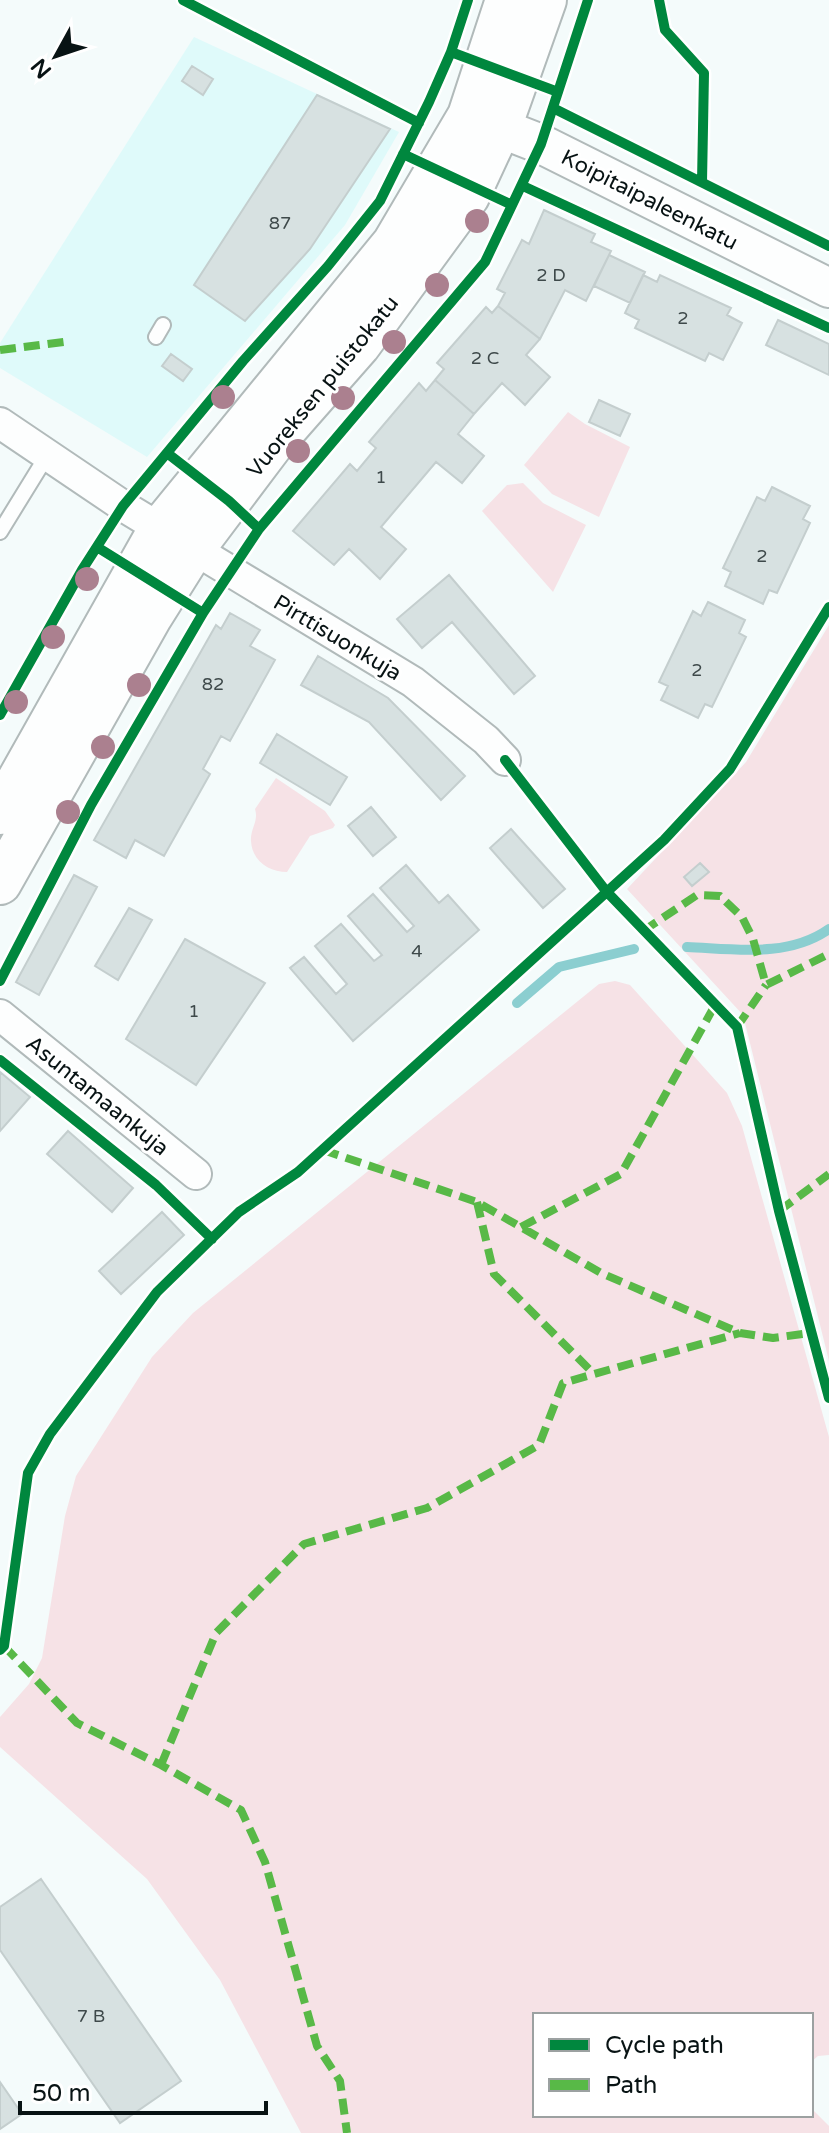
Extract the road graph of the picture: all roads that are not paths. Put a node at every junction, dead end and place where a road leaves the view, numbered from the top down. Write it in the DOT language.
graph roads {
  1 [pos="507,0"];
  2 [pos="545,0"];
  3 [pos="485,122"];
  4 [pos="829,288"];
  5 [pos="0,423"];
  6 [pos="48,454"];
  7 [pos="0,532"];
  8 [pos="176,539"];
  9 [pos="505,760"];
  10 [pos="0,813"];
  11 [pos="0,883"];
  12 [pos="0,1015"];
  13 [pos="196,1174"];
  1 -- 3 [label="main road, Vuoreksen puistokatu"];
  2 -- 3 [label="main road, Vuoreksen puistokatu"];
  3 -- 4 [label="street, Koipitaipaleenkatu"];
  3 -- 8 [label="main road, Vuoreksen puistokatu"];
  5 -- 6 [label="street, Pirttisuonkuja"];
  6 -- 7 [label="lane"];
  6 -- 8 [label="street, Pirttisuonkuja"];
  8 -- 9 [label="street, Pirttisuonkuja"];
  8 -- 10 [label="main road, Vuoreksen puistokatu"];
  8 -- 11 [label="main road, Vuoreksen puistokatu"];
  12 -- 13 [label="street, Asuntamaankuja"];
}
